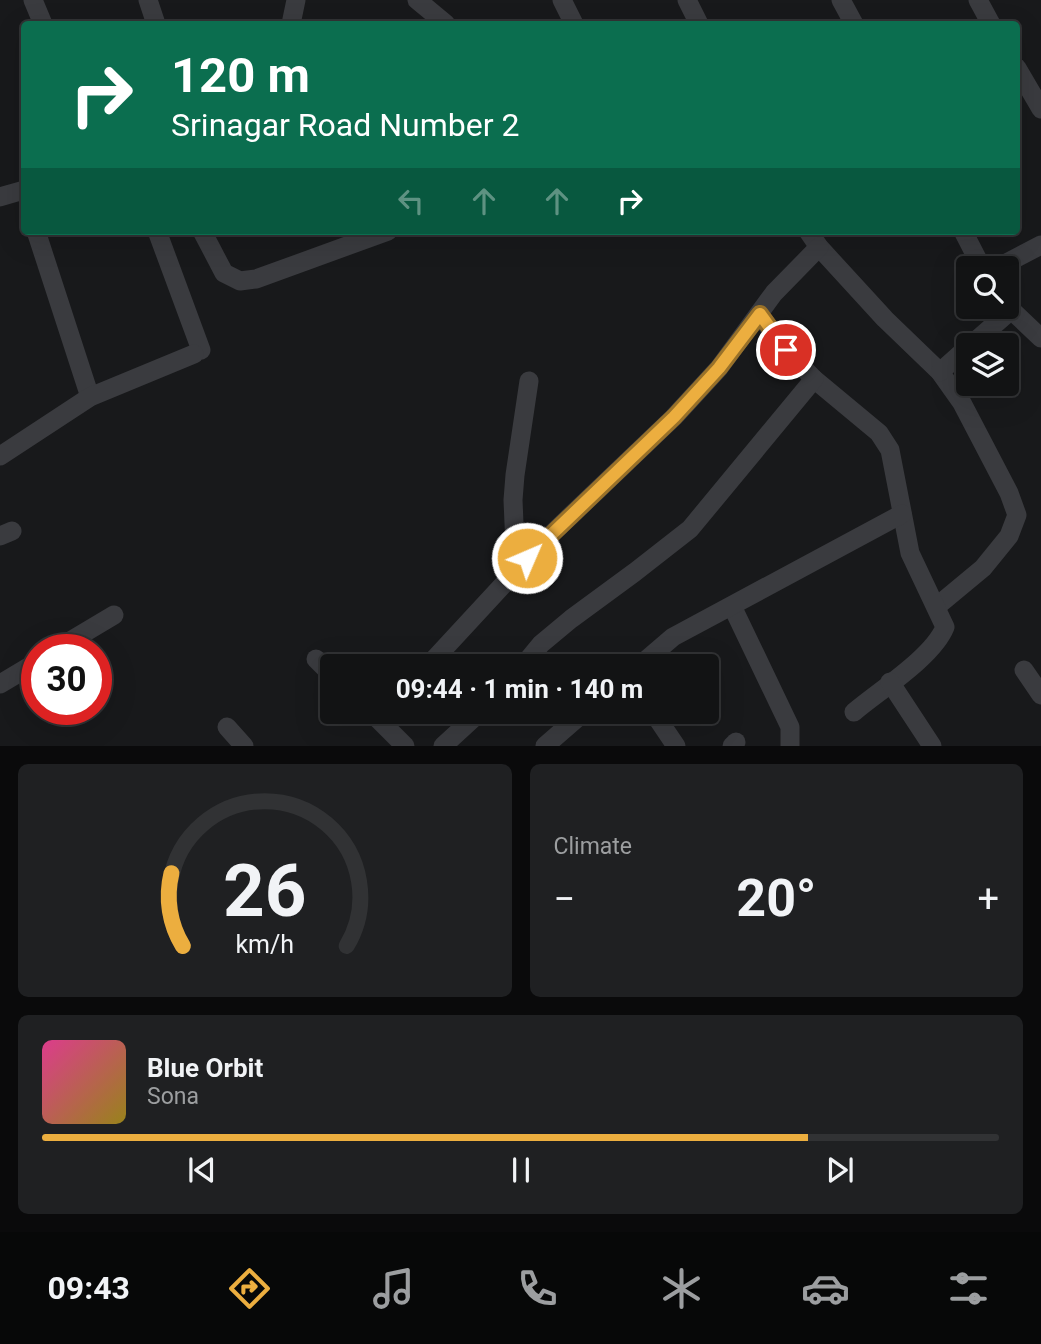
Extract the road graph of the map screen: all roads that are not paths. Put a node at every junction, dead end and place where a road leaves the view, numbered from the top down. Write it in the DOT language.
graph roads {
  1 [pos="33,0"];
  2 [pos="148,0"];
  3 [pos="296,0"];
  4 [pos="417,0"];
  5 [pos="562,0"];
  6 [pos="687,0"];
  7 [pos="842,0"];
  8 [pos="978,0"];
  9 [pos="42,21"];
  10 [pos="155,21"];
  11 [pos="292,21"];
  12 [pos="442,21"];
  13 [pos="572,21"];
  14 [pos="698,21"];
  15 [pos="852,21"];
  16 [pos="989,21"];
  17 [pos="1020,73"];
  18 [pos="1041,109"];
  19 [pos="21,193"];
  20 [pos="0,197"];
  21 [pos="37,235"];
  22 [pos="158,235"];
  23 [pos="204,235"];
  24 [pos="377,235"];
  25 [pos="965,235"];
  26 [pos="813,239"];
  27 [pos="1041,245"];
  28 [pos="976,256"];
  29 [pos="1019,256"];
  30 [pos="760,314"];
  31 [pos="1019,318"];
  32 [pos="997,319"];
  33 [pos="983,333"];
  34 [pos="1041,338"];
  35 [pos="956,358"];
  36 [pos="940,372"];
  37 [pos="814,379"];
  38 [pos="529,381"];
  39 [pos="90,397"];
  40 [pos="0,456"];
  41 [pos="902,514"];
  42 [pos="516,570"];
  43 [pos="732,606"];
  44 [pos="936,607"];
  45 [pos="114,615"];
  46 [pos="82,634"];
  47 [pos="439,654"];
  48 [pos="533,654"];
  49 [pos="653,654"];
  50 [pos="316,659"];
  51 [pos="320,663"];
  52 [pos="1024,670"];
  53 [pos="21,672"];
  54 [pos="890,682"];
  55 [pos="0,684"];
  56 [pos="1041,695"];
  57 [pos="854,712"];
  58 [pos="387,724"];
  59 [pos="467,724"];
  60 [pos="573,724"];
  61 [pos="661,724"];
  62 [pos="228,727"];
  63 [pos="558,741"];
  64 [pos="244,746"];
  65 [pos="405,746"];
  66 [pos="443,746"];
  67 [pos="676,746"];
  68 [pos="790,746"];
  69 [pos="932,746"];
  1 -- 9 [label="street"];
  2 -- 10 [label="street"];
  3 -- 11 [label="street"];
  4 -- 12 [label="street"];
  5 -- 13 [label="street"];
  6 -- 14 [label="street"];
  7 -- 15 [label="street"];
  8 -- 16 [label="street"];
  17 -- 18 [label="street"];
  19 -- 20 [label="street"];
  21 -- 39 [label="street"];
  22 -- 39 [label="street"];
  23 -- 24 [label="street"];
  25 -- 28 [label="street"];
  26 -- 30 [label="street"];
  26 -- 36 [label="street"];
  27 -- 29 [label="street"];
  30 -- 37 [label="street"];
  30 -- 42 [label="street"];
  31 -- 34 [label="street"];
  32 -- 33 [label="street"];
  35 -- 36 [label="street"];
  36 -- 44 [label="street"];
  37 -- 41 [label="street"];
  37 -- 48 [label="street"];
  38 -- 42 [label="street"];
  39 -- 40 [label="street"];
  41 -- 43 [label="street"];
  41 -- 44 [label="street"];
  42 -- 47 [label="street"];
  43 -- 49 [label="street"];
  43 -- 68 [label="street"];
  44 -- 54 [label="street"];
  45 -- 46 [label="street"];
  50 -- 51 [label="street"];
  52 -- 56 [label="street"];
  53 -- 55 [label="street"];
  54 -- 57 [label="street"];
  54 -- 69 [label="street"];
  58 -- 65 [label="street"];
  59 -- 66 [label="street"];
  60 -- 63 [label="street"];
  61 -- 67 [label="street"];
  62 -- 64 [label="street"];
}
